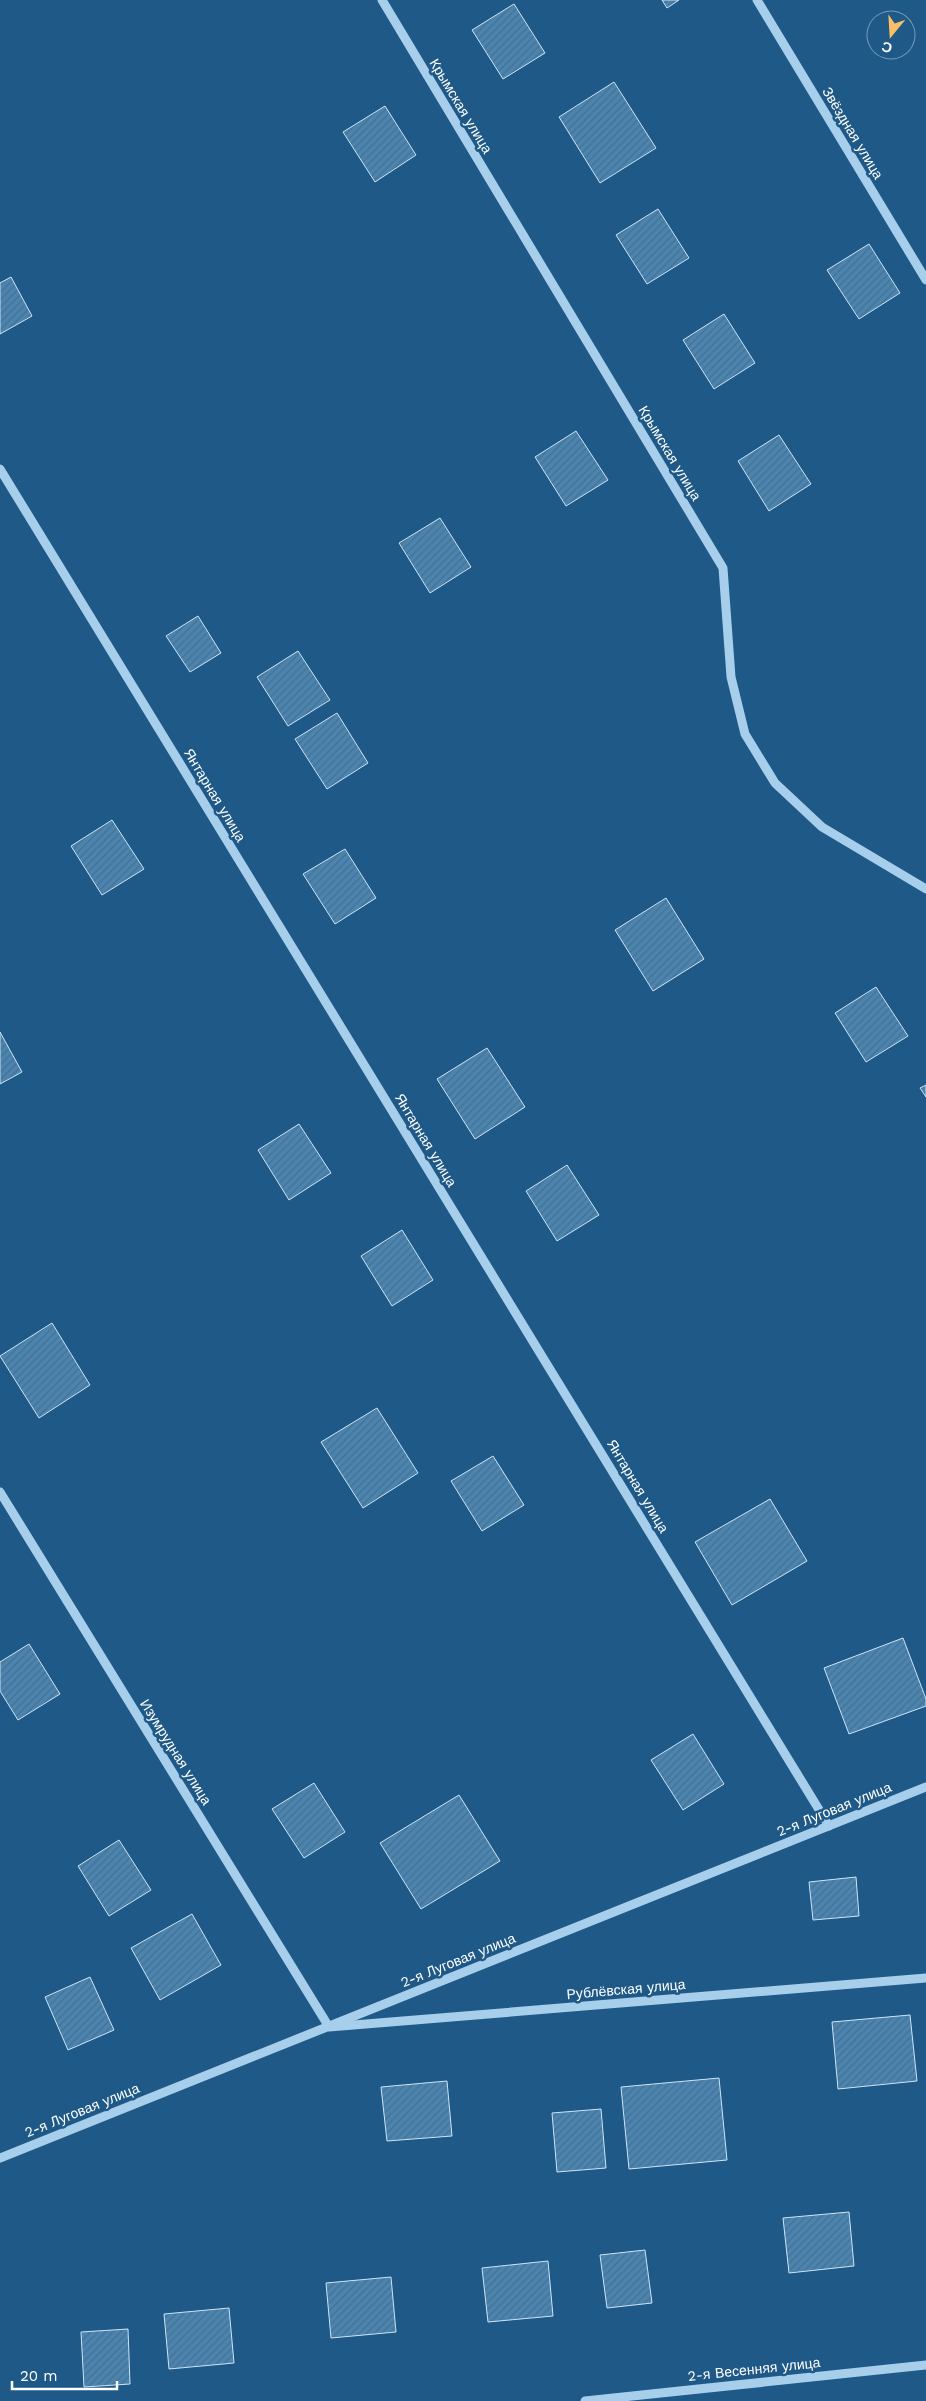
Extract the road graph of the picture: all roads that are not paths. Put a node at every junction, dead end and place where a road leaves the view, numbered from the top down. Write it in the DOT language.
graph roads {
  1 [pos="382,0"];
  2 [pos="757,0"];
  3 [pos="926,280"];
  4 [pos="0,469"];
  5 [pos="926,888"];
  6 [pos="0,1492"];
  7 [pos="926,1787"];
  8 [pos="829,1826"];
  9 [pos="926,1978"];
  10 [pos="329,2027"];
  11 [pos="0,2158"];
  12 [pos="926,2365"];
  13 [pos="584,2401"];
  1 -- 5 [label="street, Крымская улица"];
  2 -- 3 [label="street, Звёздная улица"];
  4 -- 8 [label="street, Янтарная улица"];
  6 -- 10 [label="street, Изумрудная улица"];
  7 -- 8 [label="street, 2-я Луговая улица"];
  8 -- 10 [label="street, 2-я Луговая улица"];
  9 -- 10 [label="street, Рублёвская улица"];
  10 -- 11 [label="street, 2-я Луговая улица"];
  12 -- 13 [label="street, 2-я Весенняя улица"];
}
